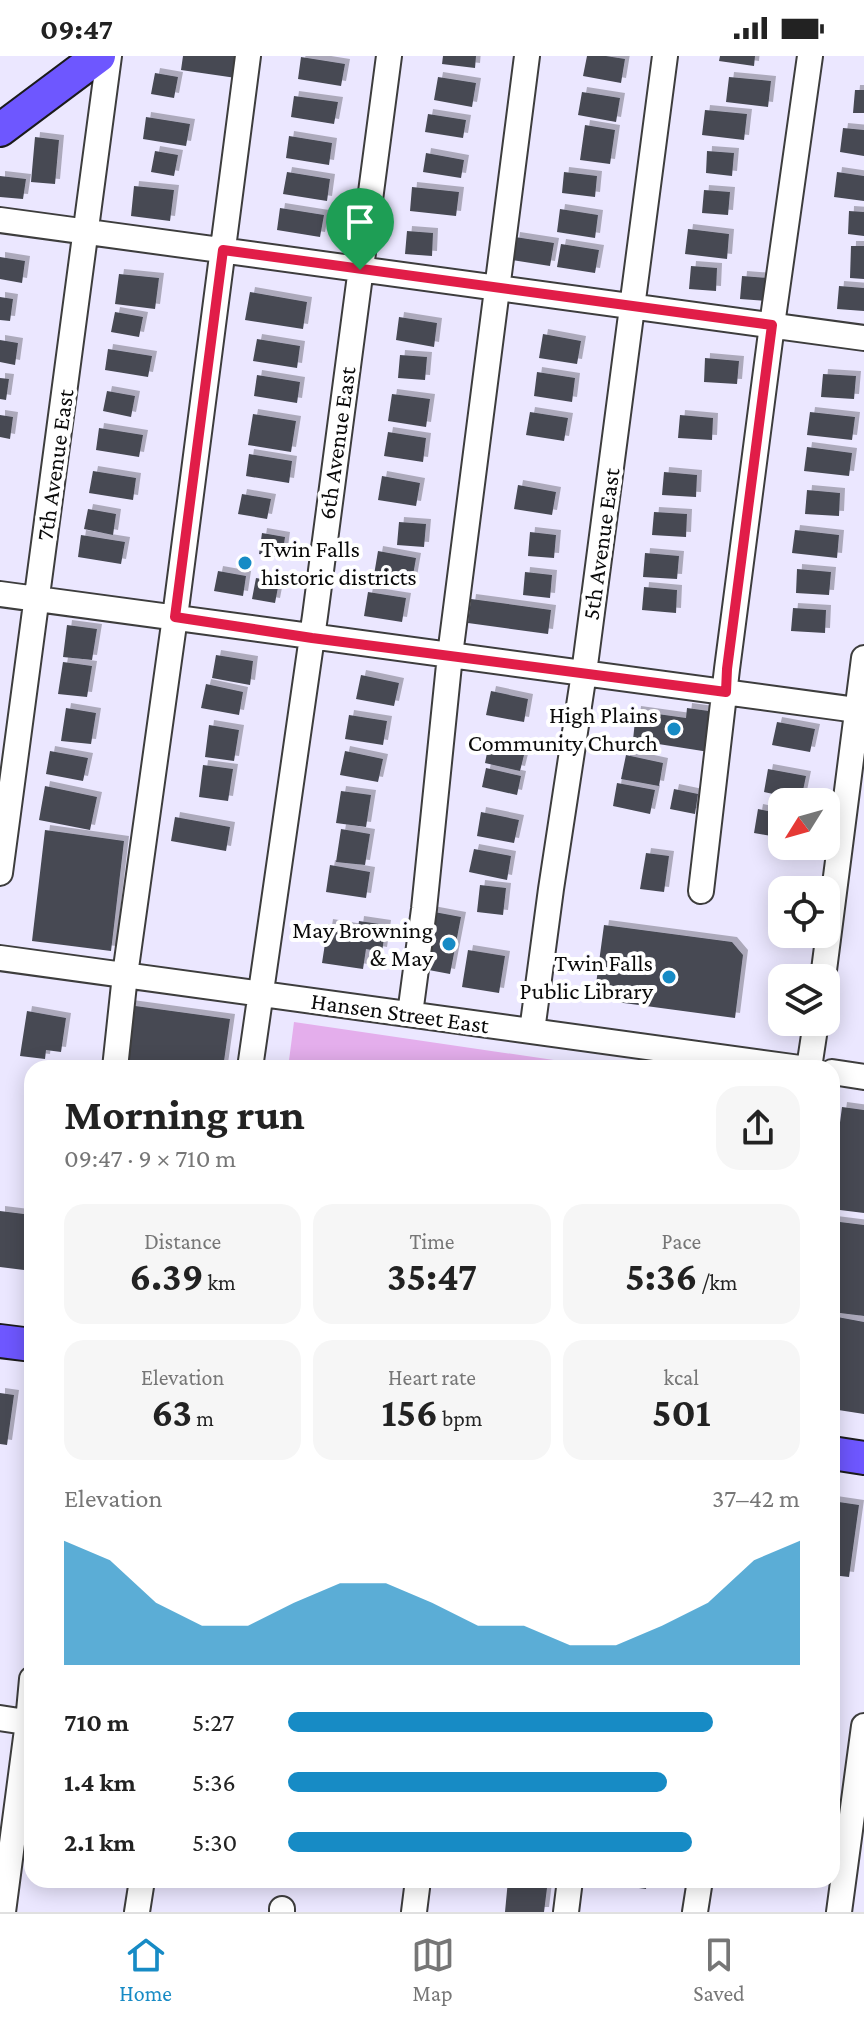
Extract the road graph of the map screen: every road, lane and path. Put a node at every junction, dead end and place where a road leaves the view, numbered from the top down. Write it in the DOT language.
graph roads {
  1 [pos="99,56"];
  2 [pos="109,56"];
  3 [pos="248,56"];
  4 [pos="389,56"];
  5 [pos="527,56"];
  6 [pos="665,56"];
  7 [pos="810,56"];
  8 [pos="0,130"];
  9 [pos="0,220"];
  10 [pos="86,232"];
  11 [pos="223,250"];
  12 [pos="360,270"];
  13 [pos="497,288"];
  14 [pos="632,306"];
  15 [pos="772,325"];
  16 [pos="864,338"];
  17 [pos="0,594"];
  18 [pos="37,599"];
  19 [pos="175,617"];
  20 [pos="312,638"];
  21 [pos="450,655"];
  22 [pos="864,658"];
  23 [pos="584,673"];
  24 [pos="726,692"];
  25 [pos="860,711"];
  26 [pos="0,873"];
  27 [pos="701,891"];
  28 [pos="0,958"];
  29 [pos="825,964"];
  30 [pos="125,975"];
  31 [pos="261,994"];
  32 [pos="410,1014"];
  33 [pos="532,1031"];
  34 [pos="814,1036"];
  35 [pos="116,1060"];
  36 [pos="251,1060"];
  37 [pos="742,1060"];
  38 [pos="810,1060"];
  39 [pos="840,1073"];
  40 [pos="864,1077"];
  41 [pos="0,1341"];
  42 [pos="24,1344"];
  43 [pos="840,1454"];
  44 [pos="864,1458"];
  45 [pos="0,1718"];
  46 [pos="24,1721"];
  47 [pos="864,1726"];
  48 [pos="24,1764"];
  49 [pos="849,1832"];
  50 [pos="141,1888"];
  51 [pos="417,1888"];
  52 [pos="569,1888"];
  53 [pos="699,1888"];
  54 [pos="3,1912"];
  55 [pos="137,1912"];
  56 [pos="414,1912"];
  57 [pos="566,1912"];
  58 [pos="695,1912"];
  59 [pos="839,1912"];
  1 -- 8 [label="main road"];
  2 -- 10 [label="street, 7th Avenue East"];
  3 -- 11 [label="street"];
  4 -- 12 [label="street, 6th Avenue East"];
  5 -- 13 [label="street"];
  6 -- 14 [label="street, 5th Avenue East"];
  7 -- 15 [label="street"];
  9 -- 10 [label="street"];
  10 -- 11 [label="street"];
  10 -- 18 [label="street, 7th Avenue East"];
  11 -- 12 [label="street"];
  11 -- 19 [label="street"];
  12 -- 13 [label="street"];
  12 -- 20 [label="street, 6th Avenue East"];
  13 -- 14 [label="street"];
  13 -- 21 [label="street"];
  14 -- 15 [label="street"];
  14 -- 23 [label="street, 5th Avenue East"];
  15 -- 16 [label="street"];
  15 -- 24 [label="street"];
  17 -- 18 [label="street"];
  18 -- 19 [label="street"];
  18 -- 26 [label="street, 7th Avenue East"];
  19 -- 20 [label="street"];
  19 -- 30 [label="street"];
  20 -- 21 [label="street"];
  20 -- 31 [label="street, 6th Avenue East"];
  21 -- 23 [label="street"];
  21 -- 32 [label="street"];
  22 -- 25 [label="street"];
  23 -- 24 [label="street"];
  23 -- 33 [label="street, 5th Avenue East"];
  24 -- 25 [label="street"];
  24 -- 27 [label="street"];
  25 -- 29 [label="street"];
  28 -- 30 [label="street, Hansen Street East"];
  30 -- 31 [label="street, Hansen Street East"];
  30 -- 35 [label="street"];
  31 -- 32 [label="street, Hansen Street East"];
  31 -- 36 [label="street, 6th Avenue East"];
  32 -- 33 [label="street, Hansen Street East"];
  33 -- 37 [label="street, Hansen Street East"];
  34 -- 38 [label="street"];
  39 -- 40 [label="street"];
  41 -- 42 [label="main road"];
  43 -- 44 [label="main road"];
  45 -- 46 [label="street"];
  47 -- 49 [label="street"];
  48 -- 54 [label="street"];
  49 -- 59 [label="street"];
  50 -- 55 [label="street"];
  51 -- 56 [label="street"];
  52 -- 57 [label="street"];
  53 -- 58 [label="street"];
}
